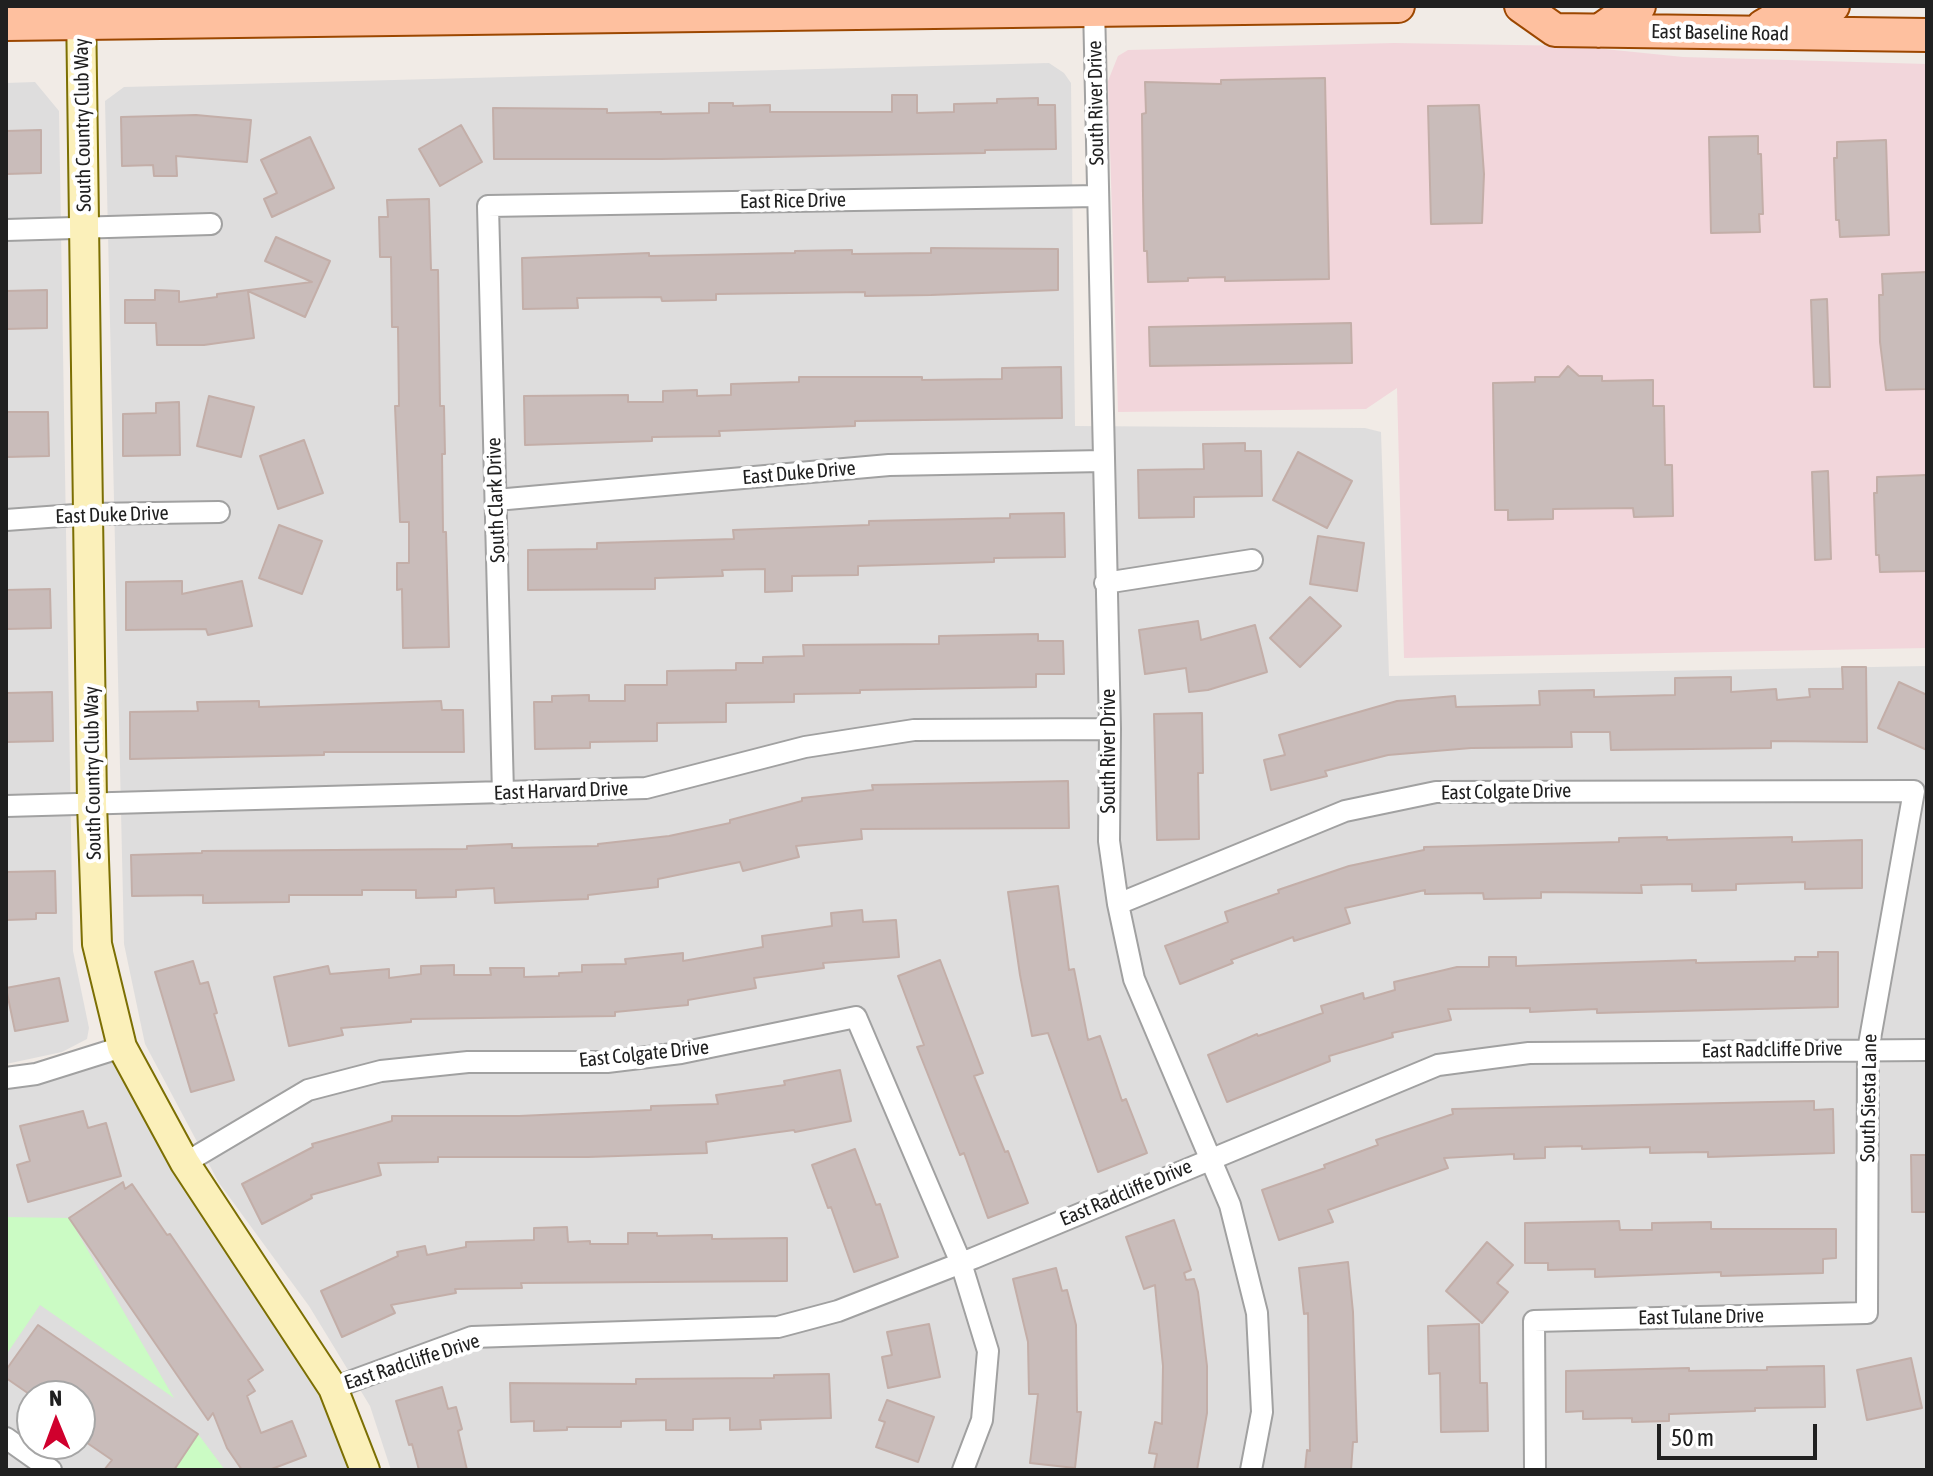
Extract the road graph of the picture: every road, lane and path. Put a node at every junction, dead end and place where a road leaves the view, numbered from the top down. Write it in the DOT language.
graph roads {
  1 [pos="1398,6"];
  2 [pos="1521,6"];
  3 [pos="1639,6"];
  4 [pos="1701,6"];
  5 [pos="1833,6"];
  6 [pos="1094,9"];
  7 [pos="81,14"];
  8 [pos="6,24"];
  9 [pos="1599,31"];
  10 [pos="1719,33"];
  11 [pos="1750,33"];
  12 [pos="1801,34"];
  13 [pos="1927,35"];
  14 [pos="1927,56"];
  15 [pos="1098,196"];
  16 [pos="488,206"];
  17 [pos="211,224"];
  18 [pos="84,229"];
  19 [pos="6,230"];
  20 [pos="1103,461"];
  21 [pos="496,500"];
  22 [pos="219,512"];
  23 [pos="89,514"];
  24 [pos="6,520"];
  25 [pos="1252,560"];
  26 [pos="1105,583"];
  27 [pos="1110,729"];
  28 [pos="1914,791"];
  29 [pos="503,793"];
  30 [pos="92,803"];
  31 [pos="6,806"];
  32 [pos="1118,904"];
  33 [pos="122,1047"];
  34 [pos="1868,1050"];
  35 [pos="1927,1050"];
  36 [pos="6,1078"];
  37 [pos="1211,1158"];
  38 [pos="185,1163"];
  39 [pos="961,1263"];
  40 [pos="1867,1313"];
  41 [pos="333,1388"];
  42 [pos="6,1438"];
  43 [pos="51,1470"];
  44 [pos="365,1470"];
  45 [pos="963,1470"];
  46 [pos="1251,1470"];
  47 [pos="1535,1470"];
  1 -- 6 [label="main road"];
  2 -- 9 [label="main road, East Baseline Road"];
  3 -- 9 [label="main road"];
  4 -- 10 [label="main road"];
  5 -- 11 [label="main road"];
  6 -- 7 [label="main road"];
  6 -- 15 [label="street, South River Drive"];
  7 -- 8 [label="main road"];
  7 -- 18 [label="street, South Country Club Way"];
  9 -- 10 [label="main road, East Baseline Road"];
  10 -- 11 [label="main road, East Baseline Road"];
  11 -- 12 [label="main road, East Baseline Road"];
  12 -- 13 [label="main road, East Baseline Road"];
  12 -- 14 [label="main road"];
  15 -- 16 [label="street, East Rice Drive"];
  15 -- 20 [label="street, South River Drive"];
  16 -- 21 [label="street, South Clark Drive"];
  17 -- 18 [label="street"];
  18 -- 19 [label="street"];
  18 -- 23 [label="street, South Country Club Way"];
  20 -- 21 [label="street, East Duke Drive"];
  20 -- 26 [label="street, South River Drive"];
  21 -- 29 [label="street, South Clark Drive"];
  22 -- 23 [label="street, East Duke Drive"];
  23 -- 24 [label="street, East Duke Drive"];
  23 -- 30 [label="street, South Country Club Way"];
  25 -- 26 [label="street"];
  26 -- 27 [label="street, South River Drive"];
  27 -- 29 [label="street, East Harvard Drive"];
  27 -- 32 [label="street, South River Drive"];
  28 -- 32 [label="street, East Colgate Drive"];
  28 -- 34 [label="street, South Siesta Lane"];
  29 -- 30 [label="street, East Harvard Drive"];
  30 -- 31 [label="street, East Harvard Drive"];
  30 -- 33 [label="street, South Country Club Way"];
  32 -- 37 [label="street, South River Drive"];
  33 -- 36 [label="street"];
  33 -- 38 [label="street, South Country Club Way"];
  34 -- 35 [label="street, East Radcliffe Drive"];
  34 -- 37 [label="street, East Radcliffe Drive"];
  34 -- 40 [label="street, South Siesta Lane"];
  37 -- 39 [label="street, East Radcliffe Drive"];
  37 -- 46 [label="street, South River Drive"];
  38 -- 39 [label="street, East Colgate Drive"];
  38 -- 41 [label="street, South Country Club Way"];
  39 -- 41 [label="street, East Radcliffe Drive"];
  39 -- 45 [label="street"];
  40 -- 47 [label="street, East Tulane Drive"];
  41 -- 44 [label="street, South Country Club Way"];
  42 -- 43 [label="street"];
}
